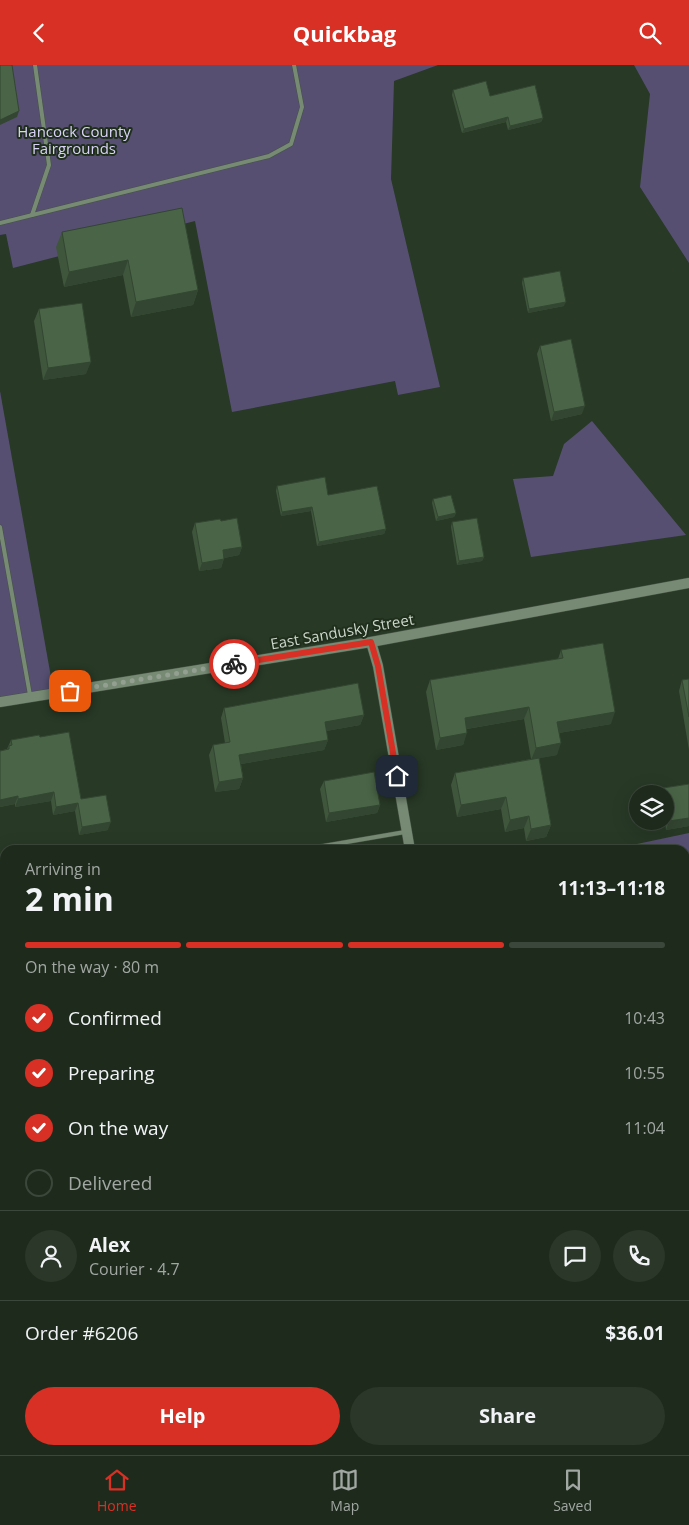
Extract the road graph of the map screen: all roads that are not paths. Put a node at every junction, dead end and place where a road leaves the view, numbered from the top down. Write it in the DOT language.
graph roads {
  1 [pos="35,65"];
  2 [pos="294,65"];
  3 [pos="32,215"];
  4 [pos="0,223"];
  5 [pos="0,527"];
  6 [pos="689,583"];
  7 [pos="371,642"];
  8 [pos="31,697"];
  9 [pos="0,703"];
  10 [pos="407,831"];
  11 [pos="328,845"];
  12 [pos="409,845"];
  1 -- 3 [label="lane"];
  2 -- 3 [label="lane"];
  3 -- 4 [label="lane"];
  5 -- 8 [label="lane"];
  6 -- 7 [label="main road, East Sandusky Street"];
  7 -- 8 [label="main road, East Sandusky Street"];
  7 -- 10 [label="main road"];
  8 -- 9 [label="main road, East Sandusky Street"];
  10 -- 11 [label="lane"];
  10 -- 12 [label="main road"];
}
